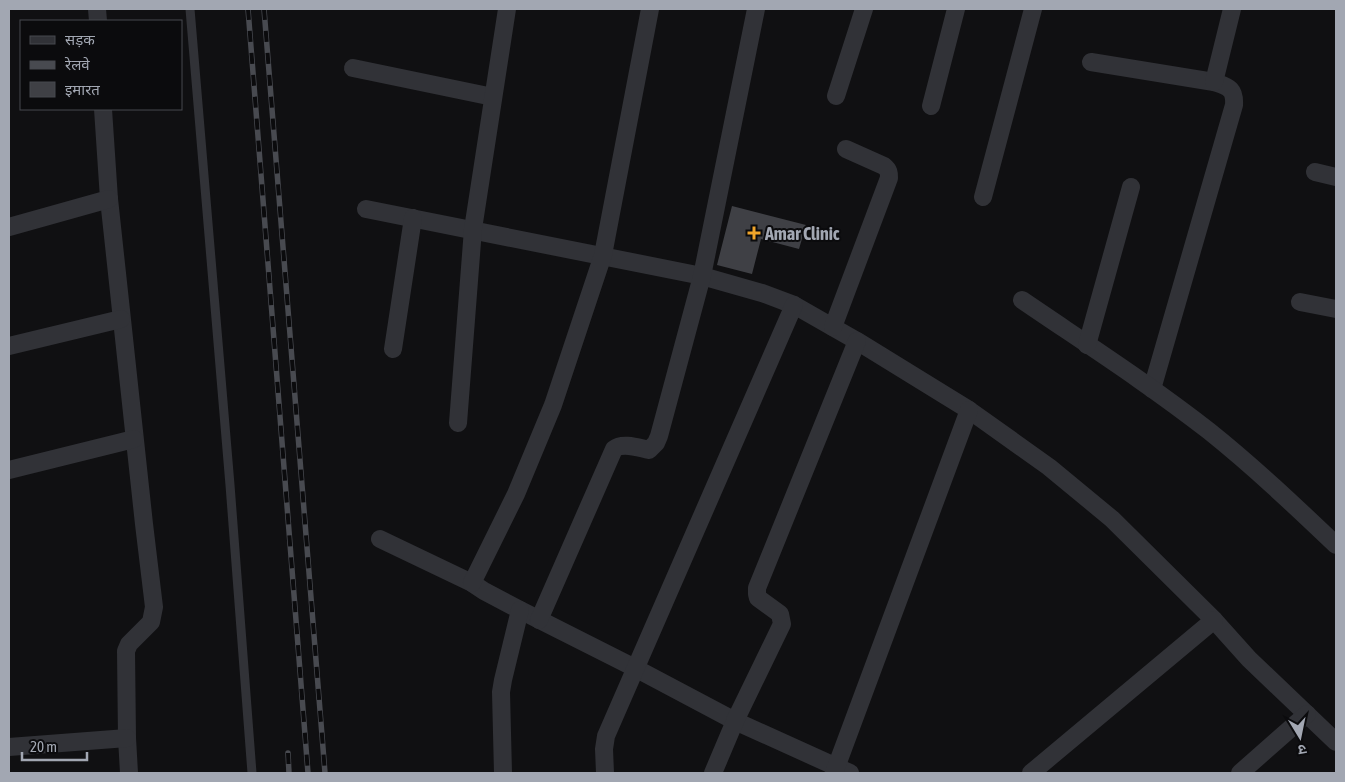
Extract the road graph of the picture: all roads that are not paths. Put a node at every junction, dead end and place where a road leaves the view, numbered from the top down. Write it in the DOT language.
graph roads {
  1 [pos="190,9"];
  2 [pos="508,9"];
  3 [pos="650,9"];
  4 [pos="756,9"];
  5 [pos="864,9"];
  6 [pos="956,9"];
  7 [pos="1033,9"];
  8 [pos="1232,9"];
  9 [pos="1091,62"];
  10 [pos="353,68"];
  11 [pos="1214,82"];
  12 [pos="836,96"];
  13 [pos="494,97"];
  14 [pos="930,106"];
  15 [pos="103,110"];
  16 [pos="846,149"];
  17 [pos="1315,172"];
  18 [pos="1336,177"];
  19 [pos="1131,187"];
  20 [pos="983,197"];
  21 [pos="109,199"];
  22 [pos="366,209"];
  23 [pos="413,218"];
  24 [pos="9,227"];
  25 [pos="473,230"];
  26 [pos="603,255"];
  27 [pos="702,276"];
  28 [pos="1022,300"];
  29 [pos="1300,302"];
  30 [pos="794,304"];
  31 [pos="1336,308"];
  32 [pos="121,320"];
  33 [pos="832,327"];
  34 [pos="857,341"];
  35 [pos="1087,344"];
  36 [pos="9,346"];
  37 [pos="393,349"];
  38 [pos="1152,389"];
  39 [pos="969,410"];
  40 [pos="458,423"];
  41 [pos="134,439"];
  42 [pos="9,470"];
  43 [pos="380,539"];
  44 [pos="1336,545"];
  45 [pos="472,583"];
  46 [pos="520,610"];
  47 [pos="539,620"];
  48 [pos="1214,620"];
  49 [pos="635,668"];
  50 [pos="1307,714"];
  51 [pos="735,721"];
  52 [pos="127,738"];
  53 [pos="1336,742"];
  54 [pos="9,747"];
  55 [pos="840,771"];
  56 [pos="129,773"];
  57 [pos="252,773"];
  58 [pos="503,773"];
  59 [pos="605,773"];
  60 [pos="713,773"];
  61 [pos="1031,773"];
  62 [pos="1240,773"];
  1 -- 57 [label="lane"];
  2 -- 13 [label="street"];
  3 -- 26 [label="street"];
  4 -- 27 [label="street"];
  5 -- 12 [label="street"];
  6 -- 14 [label="street"];
  7 -- 20 [label="street"];
  8 -- 11 [label="street"];
  9 -- 11 [label="street"];
  10 -- 13 [label="street"];
  11 -- 38 [label="street"];
  13 -- 25 [label="street"];
  15 -- 21 [label="street"];
  16 -- 33 [label="street"];
  17 -- 18 [label="street"];
  19 -- 35 [label="street"];
  21 -- 24 [label="street"];
  21 -- 32 [label="street"];
  22 -- 23 [label="street"];
  23 -- 25 [label="street"];
  23 -- 37 [label="street"];
  25 -- 26 [label="street"];
  25 -- 40 [label="street"];
  26 -- 27 [label="street"];
  26 -- 45 [label="street"];
  27 -- 30 [label="street"];
  27 -- 47 [label="street"];
  28 -- 35 [label="street"];
  29 -- 31 [label="street"];
  30 -- 33 [label="street"];
  30 -- 49 [label="street"];
  32 -- 36 [label="street"];
  32 -- 41 [label="street"];
  33 -- 34 [label="street"];
  34 -- 39 [label="street"];
  34 -- 51 [label="street"];
  35 -- 38 [label="street"];
  38 -- 44 [label="street"];
  39 -- 48 [label="street"];
  39 -- 55 [label="street"];
  41 -- 42 [label="street"];
  41 -- 52 [label="street"];
  43 -- 45 [label="street"];
  45 -- 46 [label="street"];
  46 -- 47 [label="street"];
  46 -- 58 [label="street"];
  47 -- 49 [label="street"];
  48 -- 50 [label="street"];
  48 -- 61 [label="street"];
  49 -- 51 [label="street"];
  49 -- 59 [label="street"];
  50 -- 53 [label="street"];
  50 -- 62 [label="street"];
  51 -- 55 [label="street"];
  51 -- 60 [label="street"];
  52 -- 54 [label="street"];
  52 -- 56 [label="street"];
}
